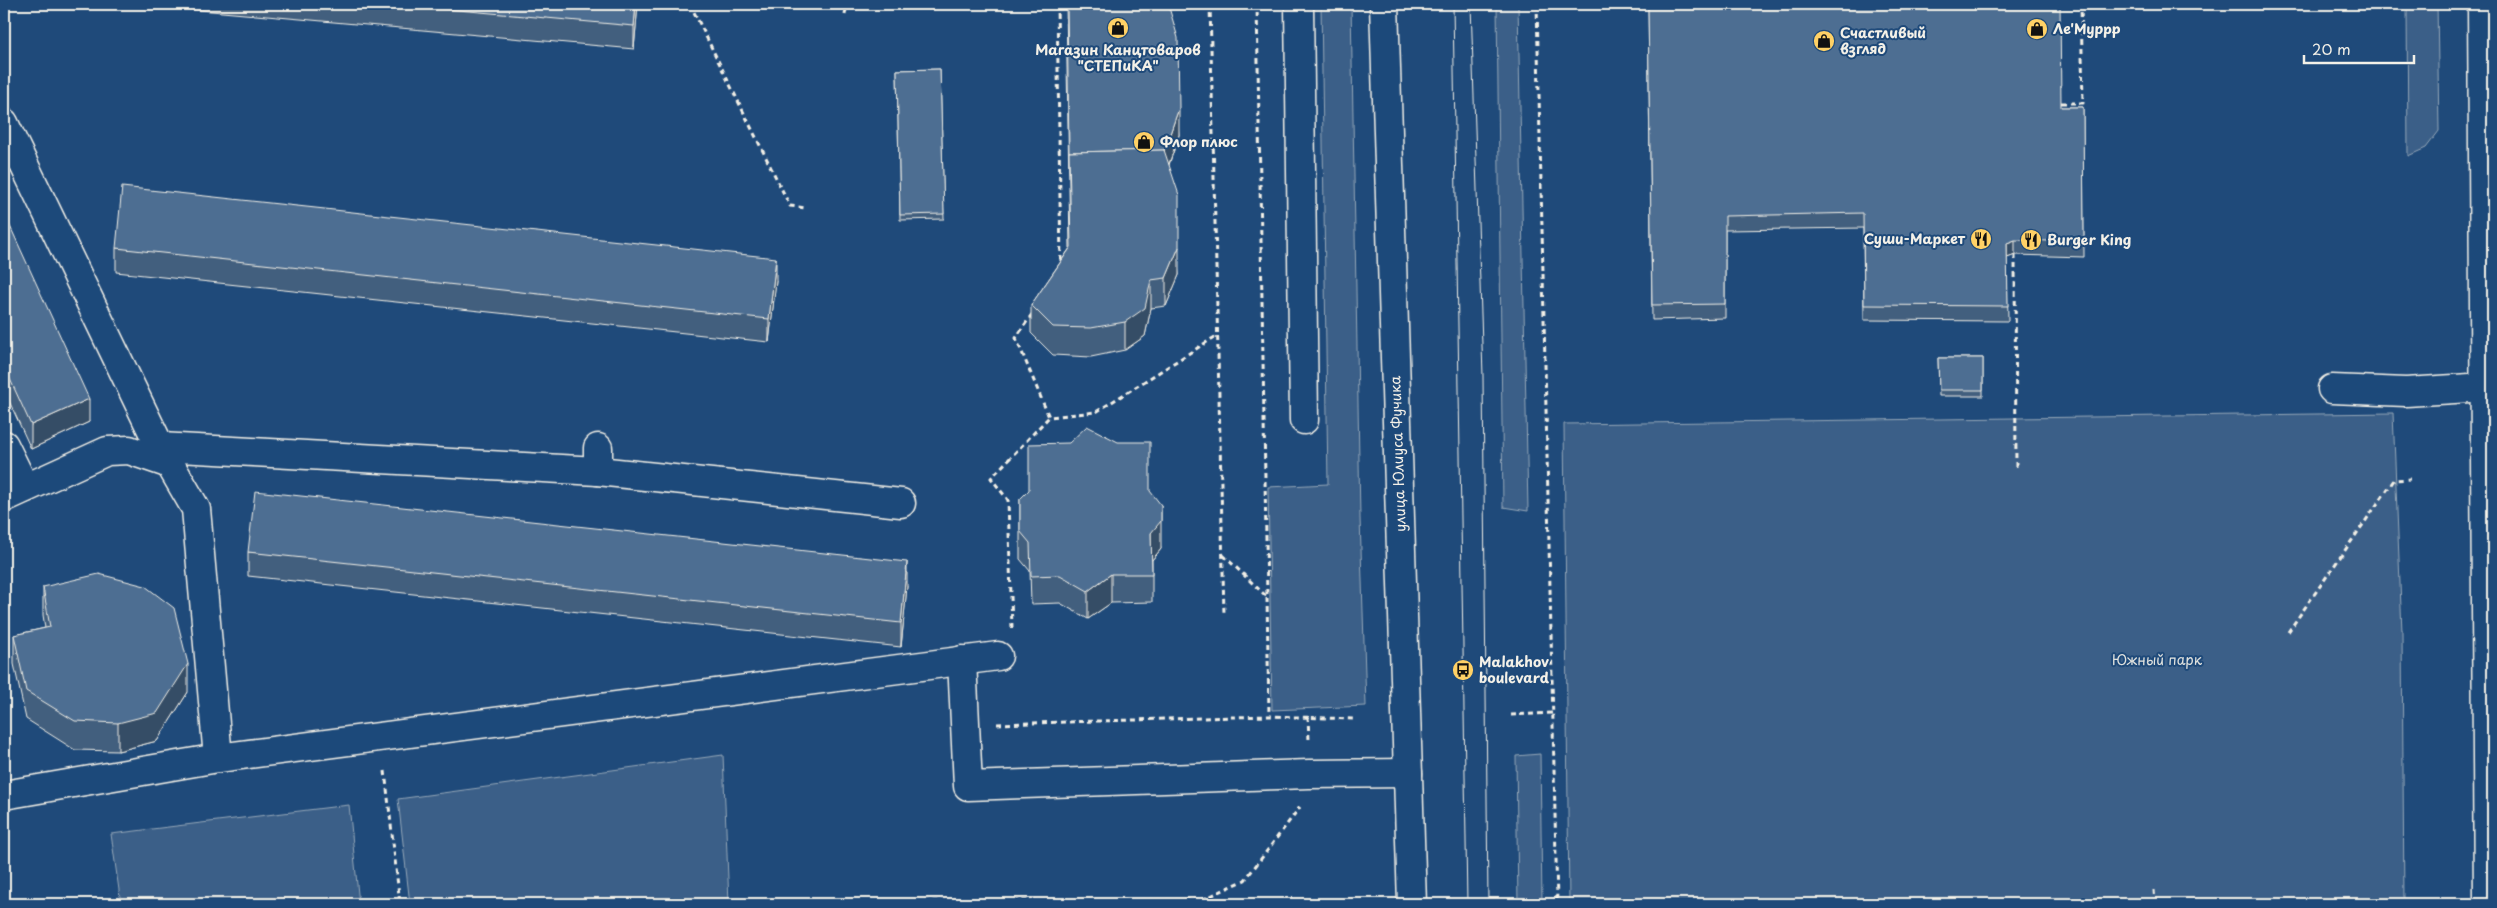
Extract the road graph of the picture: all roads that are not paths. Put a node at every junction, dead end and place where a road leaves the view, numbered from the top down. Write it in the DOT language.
graph roads {
  1 [pos="1298,4"];
  2 [pos="1384,4"];
  3 [pos="2482,4"];
  4 [pos="4,122"];
  5 [pos="2486,387"];
  6 [pos="2332,390"];
  7 [pos="1304,420"];
  8 [pos="4,445"];
  9 [pos="165,456"];
  10 [pos="14,493"];
  11 [pos="901,503"];
  12 [pos="1005,646"];
  13 [pos="962,660"];
  14 [pos="218,758"];
  15 [pos="1408,773"];
  16 [pos="4,795"];
  17 [pos="1412,904"];
  18 [pos="2488,904"];
  1 -- 7 [label="street"];
  2 -- 15 [label="street, улица Юлиуса Фучика"];
  3 -- 5 [label="street"];
  4 -- 9 [label="street"];
  5 -- 6 [label="street"];
  5 -- 18 [label="street"];
  8 -- 10 [label="street"];
  9 -- 10 [label="street"];
  9 -- 11 [label="street"];
  9 -- 14 [label="street"];
  12 -- 13 [label="street"];
  13 -- 14 [label="street"];
  13 -- 15 [label="street"];
  14 -- 16 [label="street"];
  15 -- 17 [label="street, улица Юлиуса Фучика"];
}
